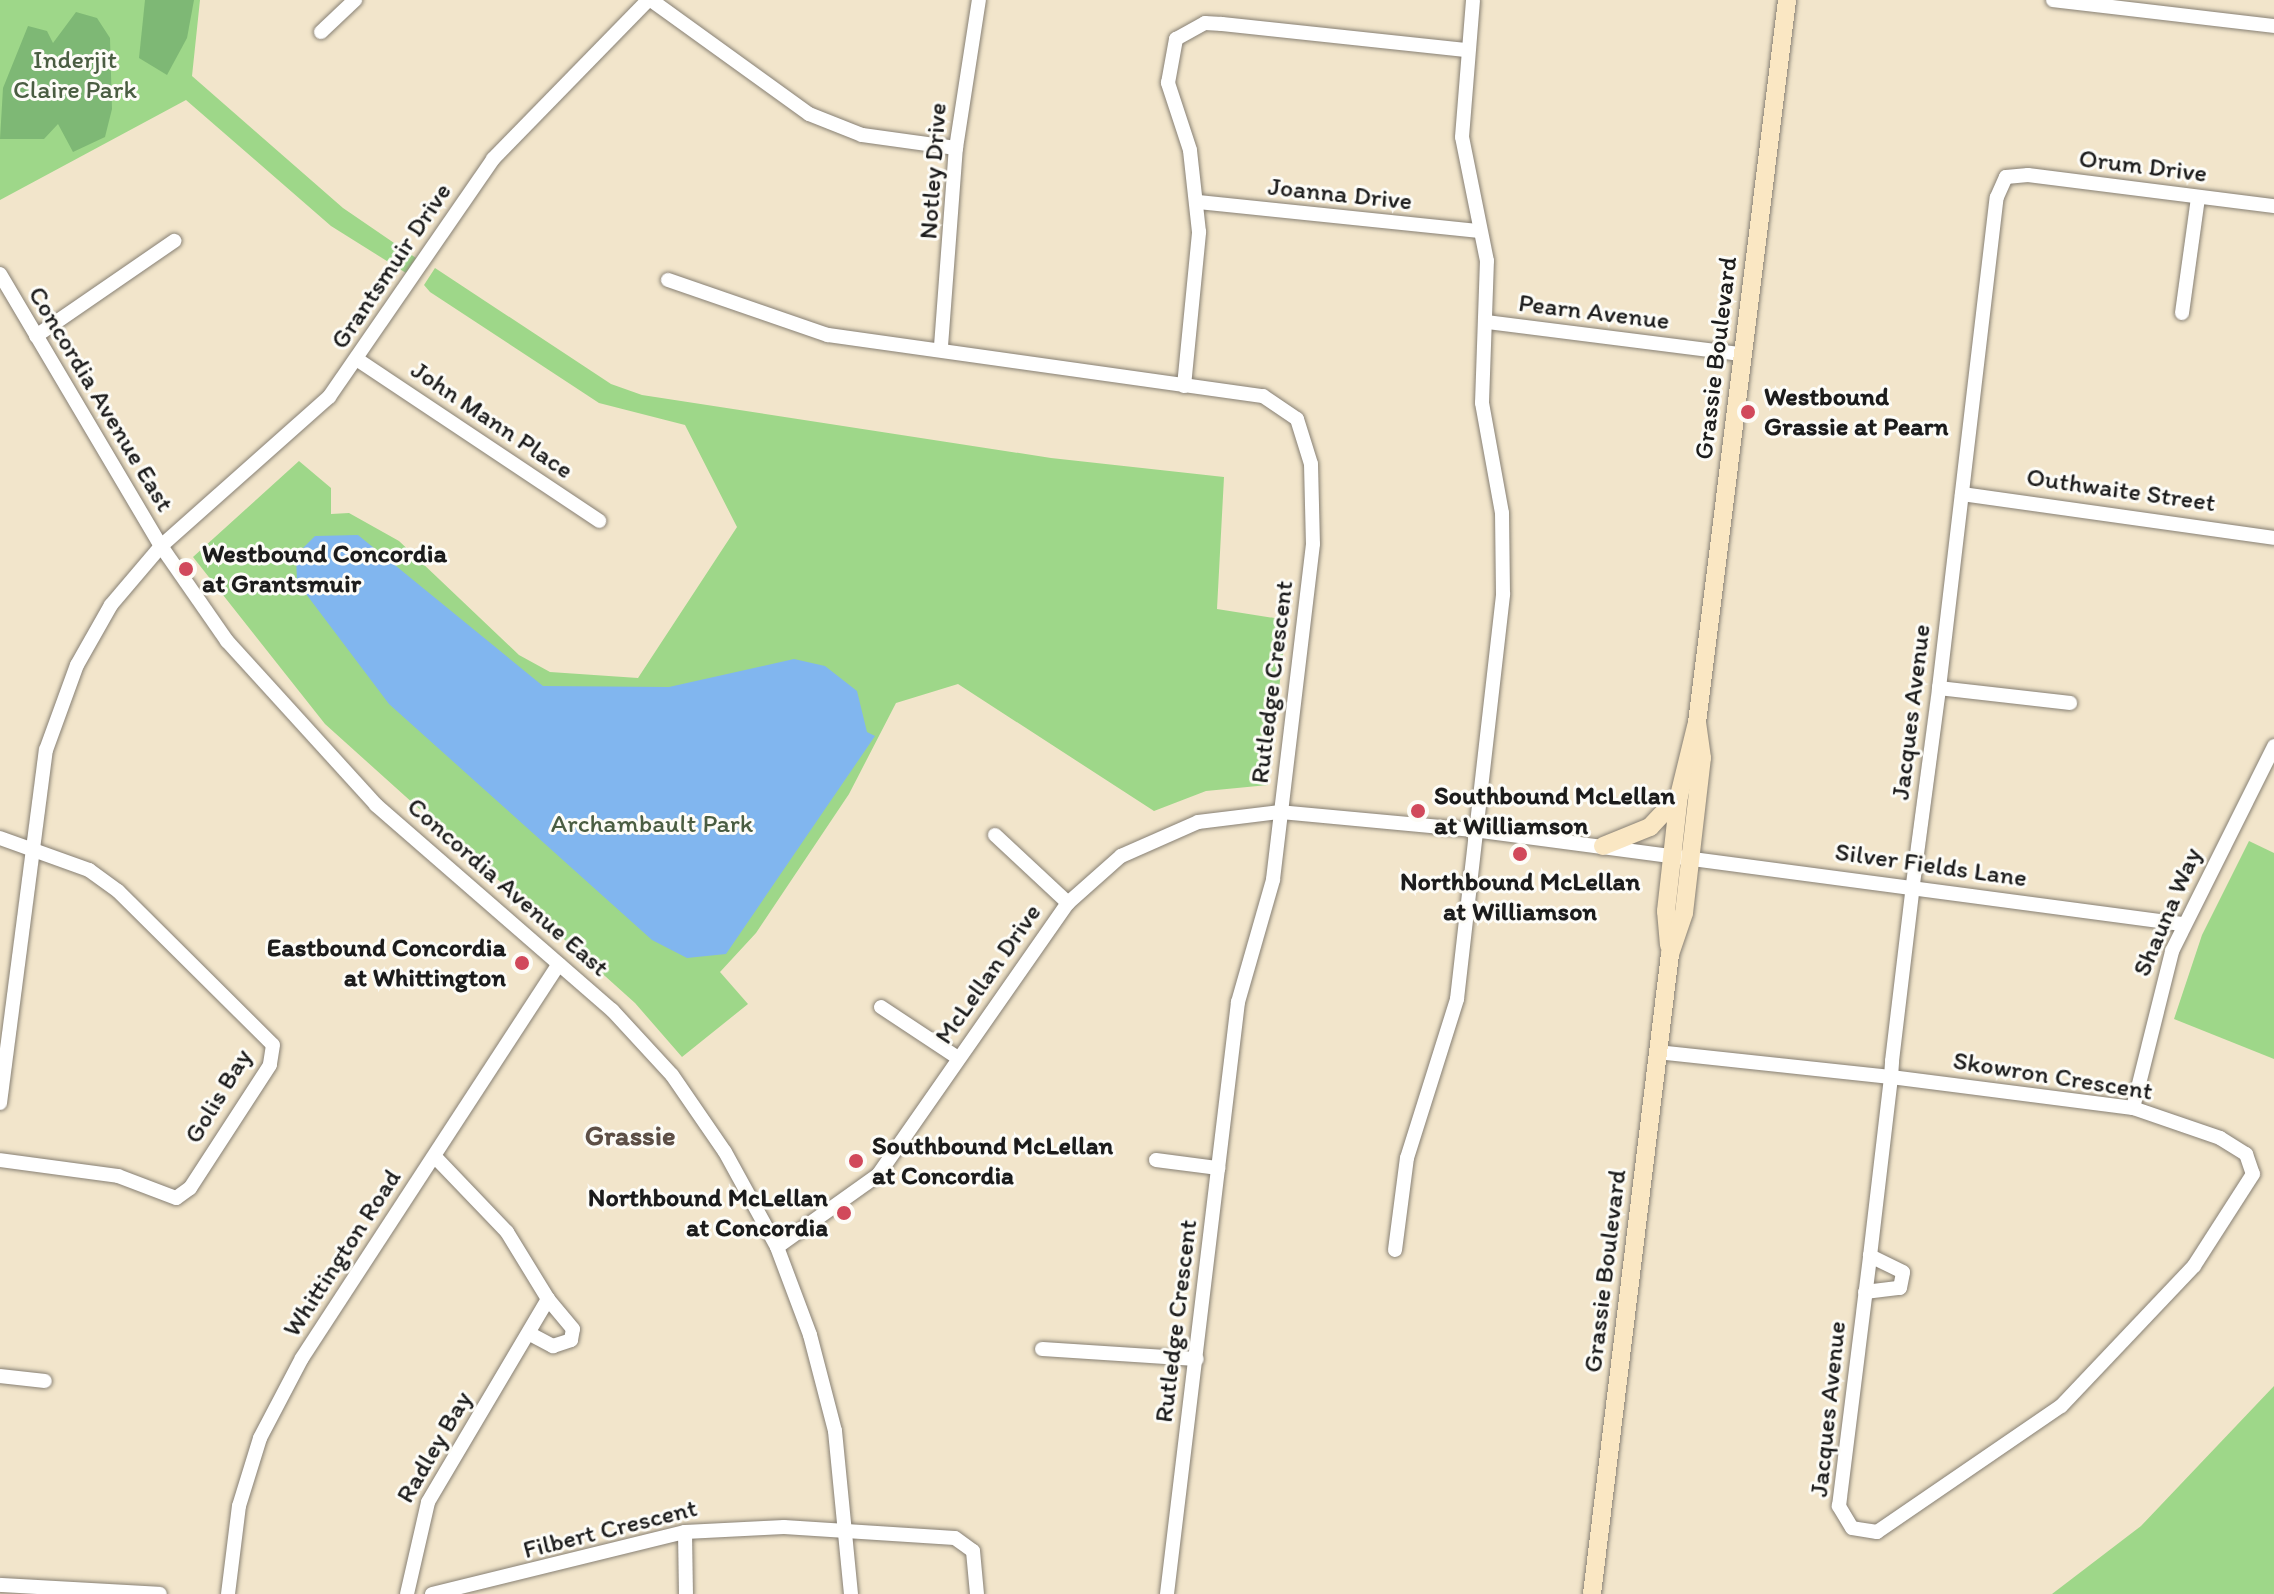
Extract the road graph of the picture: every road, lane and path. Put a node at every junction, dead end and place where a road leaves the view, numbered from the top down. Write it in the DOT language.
graph roads {
  1 [pos="355,0"];
  2 [pos="650,0"];
  3 [pos="979,0"];
  4 [pos="1473,0"];
  5 [pos="1787,0"];
  6 [pos="2053,0"];
  7 [pos="2274,26"];
  8 [pos="321,32"];
  9 [pos="1466,50"];
  10 [pos="956,148"];
  11 [pos="2006,177"];
  12 [pos="2198,197"];
  13 [pos="1198,202"];
  14 [pos="2274,206"];
  15 [pos="1478,231"];
  16 [pos="174,241"];
  17 [pos="0,274"];
  18 [pos="668,280"];
  19 [pos="2182,313"];
  20 [pos="1487,322"];
  21 [pos="36,336"];
  22 [pos="941,346"];
  23 [pos="1742,354"];
  24 [pos="358,360"];
  25 [pos="1184,386"];
  26 [pos="1962,494"];
  27 [pos="599,521"];
  28 [pos="2274,538"];
  29 [pos="161,546"];
  30 [pos="1939,688"];
  31 [pos="2070,703"];
  32 [pos="1697,723"];
  33 [pos="2274,746"];
  34 [pos="1679,796"];
  35 [pos="1280,812"];
  36 [pos="1474,830"];
  37 [pos="995,835"];
  38 [pos="0,838"];
  39 [pos="32,846"];
  40 [pos="1603,846"];
  41 [pos="1681,859"];
  42 [pos="1913,884"];
  43 [pos="1068,903"];
  44 [pos="2182,924"];
  45 [pos="559,964"];
  46 [pos="881,1007"];
  47 [pos="1657,1052"];
  48 [pos="958,1058"];
  49 [pos="1891,1077"];
  50 [pos="0,1103"];
  51 [pos="2133,1108"];
  52 [pos="434,1156"];
  53 [pos="0,1160"];
  54 [pos="1156,1160"];
  55 [pos="1218,1168"];
  56 [pos="777,1247"];
  57 [pos="1395,1250"];
  58 [pos="1870,1256"];
  59 [pos="1865,1292"];
  60 [pos="548,1299"];
  61 [pos="532,1335"];
  62 [pos="1042,1349"];
  63 [pos="1197,1359"];
  64 [pos="0,1376"];
  65 [pos="45,1381"];
  66 [pos="1852,1528"];
  67 [pos="850,1530"];
  68 [pos="685,1532"];
  69 [pos="0,1585"];
  70 [pos="160,1594"];
  71 [pos="228,1594"];
  72 [pos="407,1594"];
  73 [pos="432,1594"];
  74 [pos="686,1594"];
  75 [pos="851,1594"];
  76 [pos="977,1594"];
  77 [pos="1167,1594"];
  78 [pos="1592,1594"];
  1 -- 8 [label="street"];
  2 -- 10 [label="street"];
  2 -- 24 [label="street, Grantsmuir Drive"];
  3 -- 10 [label="street, Notley Drive"];
  4 -- 9 [label="street"];
  5 -- 23 [label="main road, Grassie Boulevard"];
  6 -- 7 [label="street"];
  9 -- 13 [label="street"];
  9 -- 15 [label="street"];
  10 -- 22 [label="street, Notley Drive"];
  11 -- 12 [label="street, Orum Drive"];
  11 -- 26 [label="street, Jacques Avenue"];
  12 -- 14 [label="street, Orum Drive"];
  12 -- 19 [label="street"];
  13 -- 15 [label="street, Joanna Drive"];
  13 -- 25 [label="street"];
  15 -- 20 [label="street"];
  16 -- 21 [label="street"];
  17 -- 21 [label="street, Concordia Avenue East"];
  18 -- 22 [label="street, Rutledge Crescent"];
  20 -- 23 [label="street, Pearn Avenue"];
  20 -- 36 [label="street"];
  21 -- 29 [label="street, Concordia Avenue East"];
  22 -- 25 [label="street, Rutledge Crescent"];
  23 -- 32 [label="main road, Grassie Boulevard"];
  24 -- 27 [label="street, John Mann Place"];
  24 -- 29 [label="street, Grantsmuir Drive"];
  25 -- 35 [label="street, Rutledge Crescent"];
  26 -- 28 [label="street, Outhwaite Street"];
  26 -- 30 [label="street, Jacques Avenue"];
  29 -- 39 [label="street, Grantsmuir Drive"];
  29 -- 45 [label="street, Concordia Avenue East"];
  30 -- 31 [label="street"];
  30 -- 42 [label="street, Jacques Avenue"];
  32 -- 34 [label="main road, Grassie Boulevard"];
  32 -- 41 [label="main road, Grassie Boulevard"];
  33 -- 44 [label="street, Shauna Way"];
  34 -- 40 [label="main road"];
  34 -- 41 [label="main road, Grassie Boulevard"];
  35 -- 36 [label="street, McLellan Drive"];
  35 -- 43 [label="street, McLellan Drive"];
  35 -- 55 [label="street, Rutledge Crescent"];
  36 -- 40 [label="street, McLellan Drive"];
  36 -- 57 [label="street"];
  37 -- 43 [label="street"];
  38 -- 39 [label="street"];
  39 -- 50 [label="street, Grantsmuir Drive"];
  39 -- 53 [label="street, Golis Bay"];
  40 -- 41 [label="street, McLellan Drive"];
  41 -- 42 [label="street, Silver Fields Lane"];
  41 -- 47 [label="main road, Grassie Boulevard"];
  42 -- 44 [label="street, Silver Fields Lane"];
  42 -- 49 [label="street, Jacques Avenue"];
  43 -- 48 [label="street, McLellan Drive"];
  44 -- 51 [label="street, Shauna Way"];
  45 -- 52 [label="street, Whittington Road"];
  45 -- 56 [label="street, Concordia Avenue East"];
  46 -- 48 [label="street"];
  47 -- 49 [label="street, Skowron Crescent"];
  47 -- 78 [label="main road, Grassie Boulevard"];
  48 -- 56 [label="street, McLellan Drive"];
  49 -- 51 [label="street, Skowron Crescent"];
  49 -- 58 [label="street, Jacques Avenue"];
  51 -- 66 [label="street, Skowron Crescent"];
  52 -- 60 [label="street"];
  52 -- 71 [label="street, Whittington Road"];
  54 -- 55 [label="street"];
  55 -- 63 [label="street, Rutledge Crescent"];
  56 -- 67 [label="street, Concordia Avenue East"];
  58 -- 59 [label="street, Jacques Avenue"];
  58 -- 59 [label="street, Jacques Avenue"];
  59 -- 66 [label="street, Jacques Avenue"];
  60 -- 61 [label="street, Radley Bay"];
  60 -- 61 [label="street"];
  61 -- 72 [label="street, Radley Bay"];
  62 -- 63 [label="street"];
  63 -- 77 [label="street, Rutledge Crescent"];
  64 -- 65 [label="street"];
  67 -- 68 [label="street, Filbert Crescent"];
  67 -- 75 [label="street, Concordia Avenue East"];
  67 -- 76 [label="street"];
  68 -- 73 [label="street, Filbert Crescent"];
  68 -- 74 [label="street"];
  69 -- 70 [label="street"];
}
